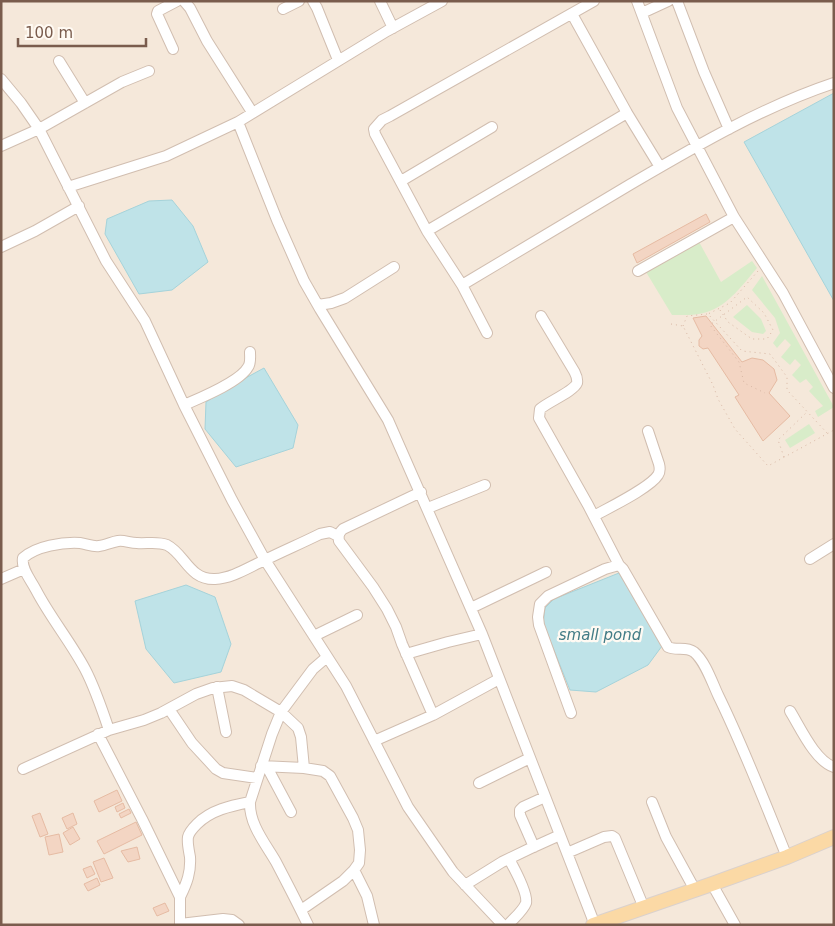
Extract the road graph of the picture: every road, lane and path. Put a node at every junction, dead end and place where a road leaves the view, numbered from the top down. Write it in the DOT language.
graph roads {
  1 [pos="177,1"];
  2 [pos="184,1"];
  3 [pos="299,1"];
  4 [pos="313,1"];
  5 [pos="380,1"];
  6 [pos="442,1"];
  7 [pos="594,1"];
  8 [pos="637,1"];
  9 [pos="668,1"];
  10 [pos="677,1"];
  11 [pos="283,9"];
  12 [pos="642,13"];
  13 [pos="572,14"];
  14 [pos="393,28"];
  15 [pos="173,49"];
  16 [pos="338,60"];
  17 [pos="59,61"];
  18 [pos="149,71"];
  19 [pos="1,78"];
  20 [pos="834,83"];
  21 [pos="85,103"];
  22 [pos="252,112"];
  23 [pos="627,113"];
  24 [pos="238,122"];
  25 [pos="492,127"];
  26 [pos="39,129"];
  27 [pos="729,129"];
  28 [pos="1,146"];
  29 [pos="697,146"];
  30 [pos="660,167"];
  31 [pos="401,181"];
  32 [pos="68,187"];
  33 [pos="79,206"];
  34 [pos="734,217"];
  35 [pos="428,231"];
  36 [pos="1,247"];
  37 [pos="766,266"];
  38 [pos="394,267"];
  39 [pos="638,270"];
  40 [pos="462,285"];
  41 [pos="318,305"];
  42 [pos="719,309"];
  43 [pos="708,314"];
  44 [pos="541,316"];
  45 [pos="670,324"];
  46 [pos="683,326"];
  47 [pos="487,333"];
  48 [pos="250,352"];
  49 [pos="834,388"];
  50 [pos="765,393"];
  51 [pos="184,405"];
  52 [pos="808,412"];
  53 [pos="834,430"];
  54 [pos="648,431"];
  55 [pos="828,434"];
  56 [pos="784,458"];
  57 [pos="485,485"];
  58 [pos="421,492"];
  59 [pos="428,508"];
  60 [pos="594,516"];
  61 [pos="338,536"];
  62 [pos="834,544"];
  63 [pos="810,559"];
  64 [pos="265,560"];
  65 [pos="619,565"];
  66 [pos="24,569"];
  67 [pos="546,572"];
  68 [pos="1,579"];
  69 [pos="471,608"];
  70 [pos="357,615"];
  71 [pos="482,634"];
  72 [pos="314,636"];
  73 [pos="406,654"];
  74 [pos="327,657"];
  75 [pos="499,679"];
  76 [pos="217,688"];
  77 [pos="169,709"];
  78 [pos="790,711"];
  79 [pos="281,712"];
  80 [pos="571,713"];
  81 [pos="433,715"];
  82 [pos="109,730"];
  83 [pos="226,732"];
  84 [pos="98,734"];
  85 [pos="374,741"];
  86 [pos="530,758"];
  87 [pos="264,766"];
  88 [pos="834,766"];
  89 [pos="304,768"];
  90 [pos="23,769"];
  91 [pos="257,778"];
  92 [pos="479,783"];
  93 [pos="546,797"];
  94 [pos="250,802"];
  95 [pos="652,802"];
  96 [pos="290,812"];
  97 [pos="560,835"];
  98 [pos="834,837"];
  99 [pos="534,847"];
  100 [pos="567,853"];
  101 [pos="788,857"];
  102 [pos="509,859"];
  103 [pos="354,870"];
  104 [pos="712,884"];
  105 [pos="465,885"];
  106 [pos="694,890"];
  107 [pos="180,897"];
  108 [pos="644,908"];
  109 [pos="301,910"];
  110 [pos="180,924"];
  111 [pos="239,925"];
  112 [pos="308,925"];
  113 [pos="374,925"];
  114 [pos="503,925"];
  115 [pos="508,925"];
  116 [pos="595,925"];
  117 [pos="736,925"];
  1 -- 15 [label="street"];
  2 -- 22 [label="street"];
  3 -- 11 [label="street"];
  4 -- 16 [label="street"];
  5 -- 14 [label="street"];
  6 -- 14 [label="street"];
  7 -- 13 [label="street"];
  8 -- 12 [label="street"];
  9 -- 12 [label="street"];
  10 -- 27 [label="street"];
  12 -- 29 [label="street"];
  13 -- 23 [label="street"];
  13 -- 31 [label="street"];
  14 -- 16 [label="street"];
  16 -- 22 [label="street"];
  17 -- 21 [label="street"];
  18 -- 21 [label="street"];
  19 -- 26 [label="street"];
  20 -- 27 [label="street"];
  21 -- 26 [label="street"];
  22 -- 24 [label="street"];
  23 -- 30 [label="street"];
  23 -- 35 [label="street"];
  24 -- 32 [label="street"];
  24 -- 41 [label="street"];
  25 -- 31 [label="street"];
  26 -- 28 [label="street"];
  26 -- 32 [label="street"];
  27 -- 29 [label="street"];
  29 -- 30 [label="street"];
  29 -- 34 [label="street"];
  30 -- 40 [label="street"];
  31 -- 35 [label="street"];
  32 -- 33 [label="street"];
  33 -- 36 [label="street"];
  33 -- 51 [label="street"];
  34 -- 37 [label="street"];
  34 -- 39 [label="street"];
  35 -- 40 [label="street"];
  37 -- 42 [label="path"];
  37 -- 49 [label="street"];
  38 -- 41 [label="street"];
  40 -- 47 [label="street"];
  41 -- 58 [label="street"];
  42 -- 43 [label="path"];
  42 -- 50 [label="path"];
  43 -- 46 [label="path"];
  43 -- 52 [label="path"];
  44 -- 60 [label="street"];
  45 -- 46 [label="path"];
  46 -- 56 [label="path"];
  48 -- 51 [label="street"];
  51 -- 64 [label="street"];
  52 -- 55 [label="path"];
  52 -- 56 [label="path"];
  53 -- 55 [label="path"];
  54 -- 60 [label="street"];
  55 -- 56 [label="path"];
  57 -- 59 [label="street"];
  58 -- 59 [label="street"];
  58 -- 61 [label="street"];
  59 -- 69 [label="street"];
  60 -- 65 [label="street"];
  61 -- 64 [label="street"];
  61 -- 73 [label="street"];
  62 -- 63 [label="street"];
  64 -- 66 [label="street"];
  64 -- 72 [label="street"];
  65 -- 80 [label="street"];
  65 -- 101 [label="street"];
  66 -- 68 [label="street"];
  66 -- 82 [label="street"];
  67 -- 69 [label="street"];
  69 -- 71 [label="street"];
  70 -- 72 [label="street"];
  71 -- 73 [label="street"];
  71 -- 75 [label="street"];
  72 -- 74 [label="street"];
  73 -- 81 [label="street"];
  74 -- 79 [label="street"];
  74 -- 85 [label="street"];
  75 -- 81 [label="street"];
  75 -- 86 [label="street"];
  76 -- 77 [label="street"];
  76 -- 79 [label="street"];
  76 -- 83 [label="street"];
  77 -- 82 [label="street"];
  77 -- 91 [label="street"];
  78 -- 88 [label="street"];
  79 -- 87 [label="street"];
  79 -- 89 [label="street"];
  81 -- 85 [label="street"];
  82 -- 84 [label="street"];
  84 -- 90 [label="street"];
  84 -- 107 [label="street"];
  85 -- 105 [label="street"];
  86 -- 92 [label="street"];
  86 -- 93 [label="street"];
  87 -- 89 [label="street"];
  87 -- 91 [label="street"];
  87 -- 96 [label="street"];
  89 -- 103 [label="street"];
  91 -- 94 [label="street"];
  93 -- 97 [label="street"];
  93 -- 99 [label="street"];
  94 -- 107 [label="street"];
  94 -- 109 [label="street"];
  95 -- 106 [label="street"];
  97 -- 99 [label="street"];
  97 -- 100 [label="street"];
  98 -- 101 [label="main road"];
  99 -- 102 [label="street"];
  100 -- 108 [label="street"];
  100 -- 116 [label="street"];
  101 -- 104 [label="main road"];
  102 -- 105 [label="street"];
  102 -- 115 [label="street"];
  103 -- 109 [label="street"];
  103 -- 113 [label="street"];
  104 -- 106 [label="main road"];
  104 -- 117 [label="street"];
  105 -- 114 [label="street"];
  106 -- 108 [label="main road"];
  107 -- 110 [label="street"];
  108 -- 116 [label="main road"];
  109 -- 112 [label="street"];
  110 -- 111 [label="street"];
}
